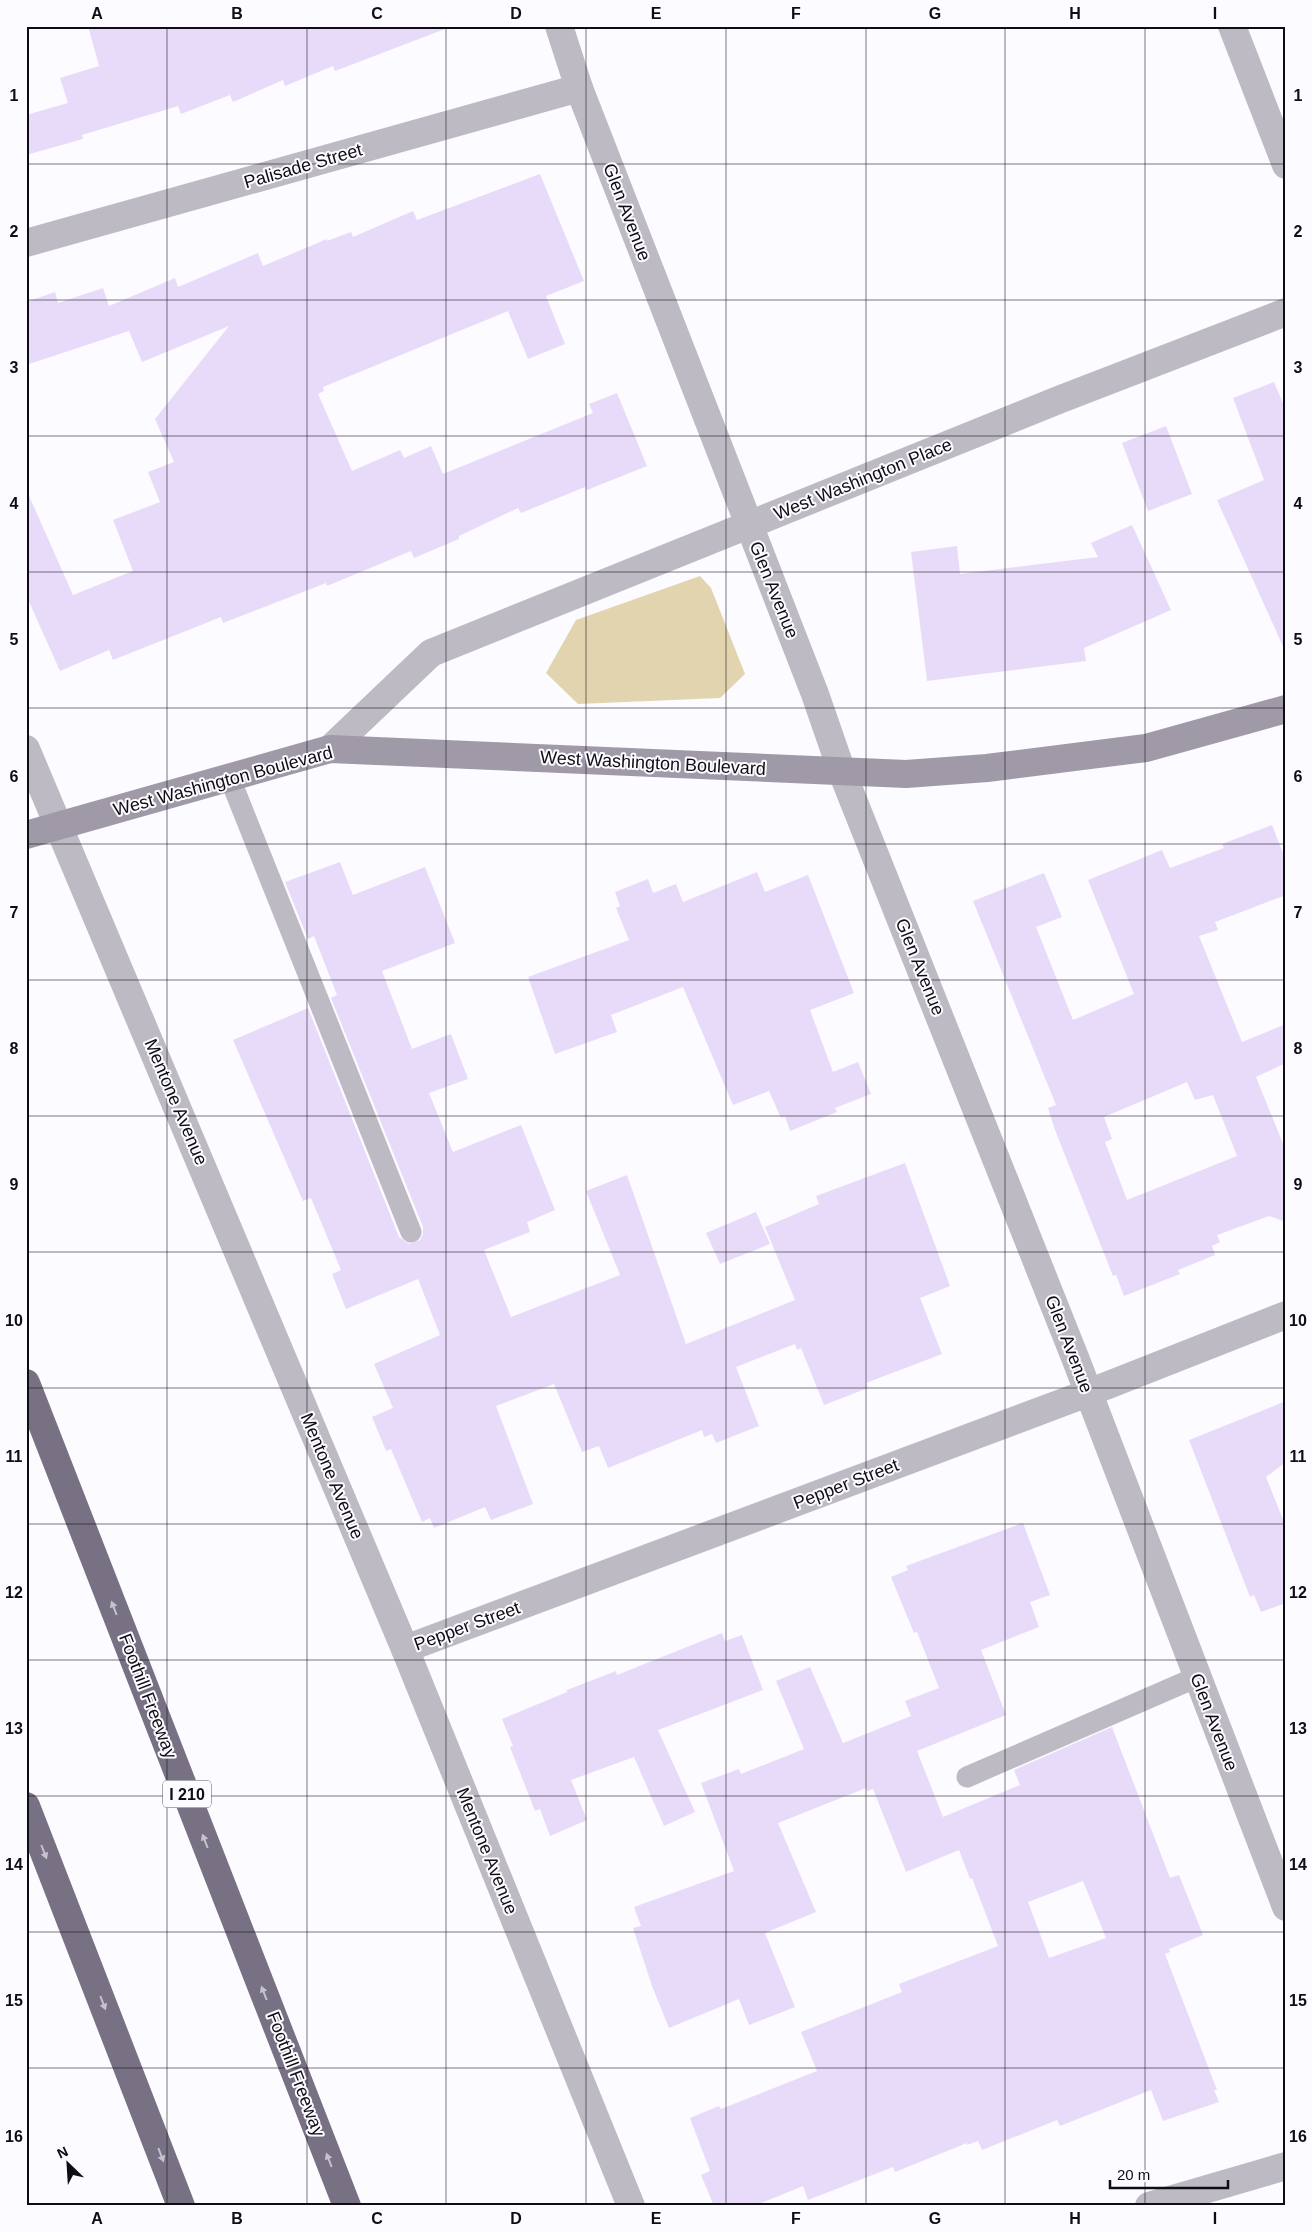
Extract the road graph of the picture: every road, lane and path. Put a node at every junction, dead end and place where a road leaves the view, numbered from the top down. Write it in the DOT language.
graph roads {
  1 [pos="559,26"];
  2 [pos="1232,26"];
  3 [pos="579,88"];
  4 [pos="1286,165"];
  5 [pos="26,243"];
  6 [pos="1286,312"];
  7 [pos="748,525"];
  8 [pos="1286,709"];
  9 [pos="330,748"];
  10 [pos="26,749"];
  11 [pos="842,772"];
  12 [pos="229,776"];
  13 [pos="60,826"];
  14 [pos="26,836"];
  15 [pos="411,1232"];
  16 [pos="1286,1315"];
  17 [pos="26,1383"];
  18 [pos="1088,1393"];
  19 [pos="405,1649"];
  20 [pos="1197,1677"];
  21 [pos="967,1777"];
  22 [pos="26,1806"];
  23 [pos="1286,1906"];
  24 [pos="1286,2166"];
  25 [pos="181,2206"];
  26 [pos="347,2206"];
  27 [pos="631,2206"];
  28 [pos="1149,2206"];
  1 -- 3 [label="street, Glen Avenue"];
  2 -- 4 [label="street"];
  3 -- 5 [label="street, Palisade Street"];
  3 -- 7 [label="street, Glen Avenue"];
  6 -- 7 [label="street, West Washington Place"];
  7 -- 9 [label="street, West Washington Place"];
  7 -- 11 [label="street, Glen Avenue"];
  8 -- 11 [label="main road, West Washington Boulevard"];
  9 -- 11 [label="main road, West Washington Boulevard"];
  9 -- 12 [label="main road, West Washington Boulevard"];
  10 -- 13 [label="street, Mentone Avenue"];
  11 -- 18 [label="street, Glen Avenue"];
  12 -- 13 [label="main road, West Washington Boulevard"];
  12 -- 15 [label="lane"];
  13 -- 14 [label="main road, West Washington Boulevard"];
  13 -- 19 [label="street, Mentone Avenue"];
  16 -- 18 [label="street, Pepper Street"];
  26 -- 17 [label="highway, Foothill Freeway / I 210, one-way"];
  18 -- 19 [label="street, Pepper Street"];
  18 -- 20 [label="street, Glen Avenue"];
  19 -- 27 [label="street, Mentone Avenue"];
  20 -- 21 [label="lane"];
  20 -- 23 [label="street, Glen Avenue"];
  22 -- 25 [label="highway, one-way"];
  24 -- 28 [label="street"];
}
